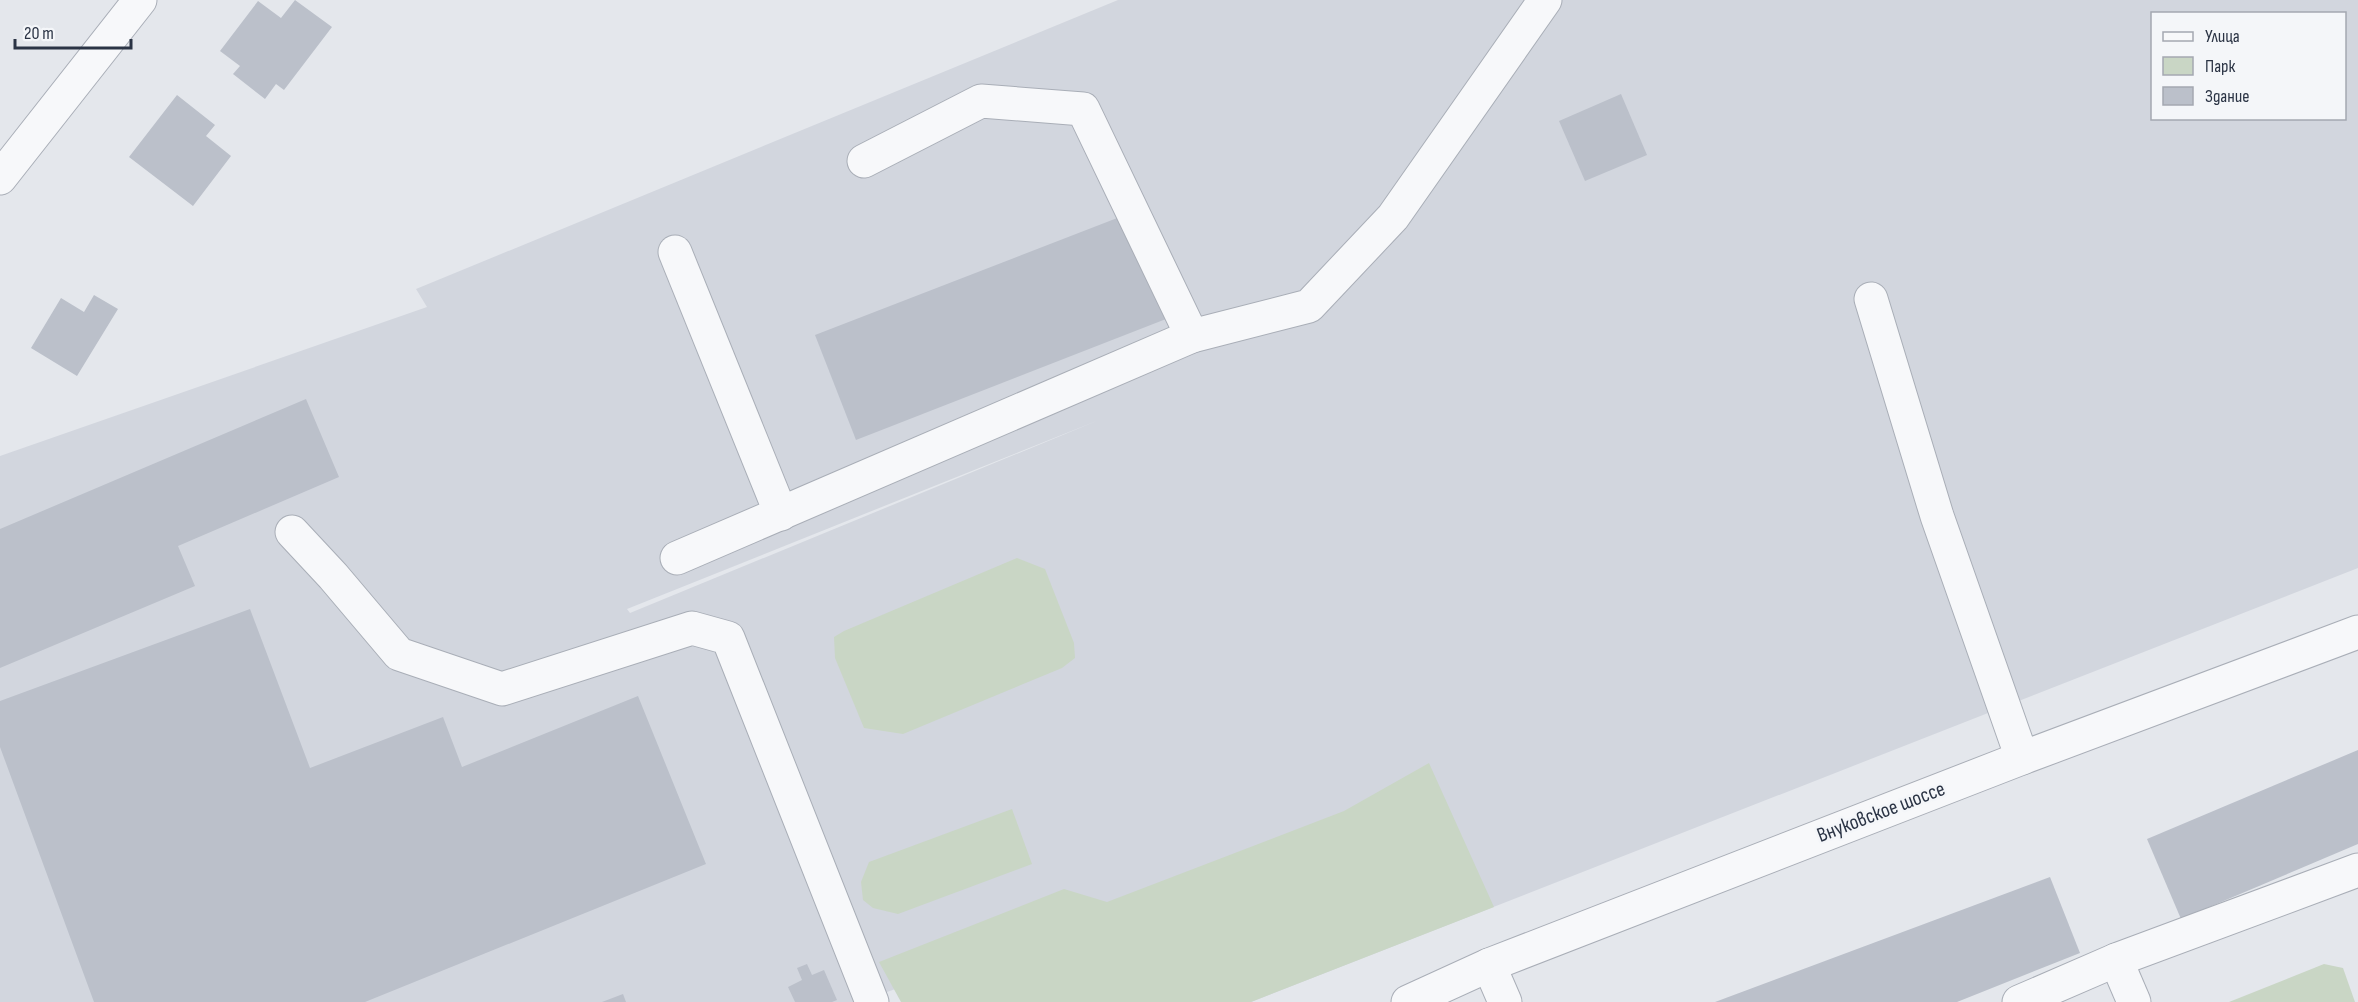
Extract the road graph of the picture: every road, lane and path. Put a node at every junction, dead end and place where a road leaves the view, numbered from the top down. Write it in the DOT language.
graph roads {
  1 [pos="140,0"];
  2 [pos="1545,0"];
  3 [pos="864,161"];
  4 [pos="0,178"];
  5 [pos="675,252"];
  6 [pos="1871,299"];
  7 [pos="1192,336"];
  8 [pos="781,514"];
  9 [pos="292,532"];
  10 [pos="677,558"];
  11 [pos="2358,632"];
  12 [pos="2022,758"];
  13 [pos="2355,880"];
  14 [pos="2116,960"];
  15 [pos="1489,965"];
  16 [pos="872,1002"];
  17 [pos="1408,1002"];
  18 [pos="1504,1002"];
  19 [pos="2019,1002"];
  20 [pos="2134,1002"];
  1 -- 4 [label="street"];
  2 -- 7 [label="street"];
  3 -- 7 [label="street"];
  5 -- 8 [label="street"];
  6 -- 12 [label="street"];
  7 -- 8 [label="street"];
  8 -- 10 [label="street"];
  9 -- 16 [label="street"];
  11 -- 12 [label="street, Внуковское шоссе"];
  12 -- 15 [label="street, Внуковское шоссе"];
  13 -- 14 [label="street"];
  14 -- 19 [label="street"];
  14 -- 20 [label="street"];
  15 -- 17 [label="street, Внуковское шоссе"];
  15 -- 18 [label="street"];
}
